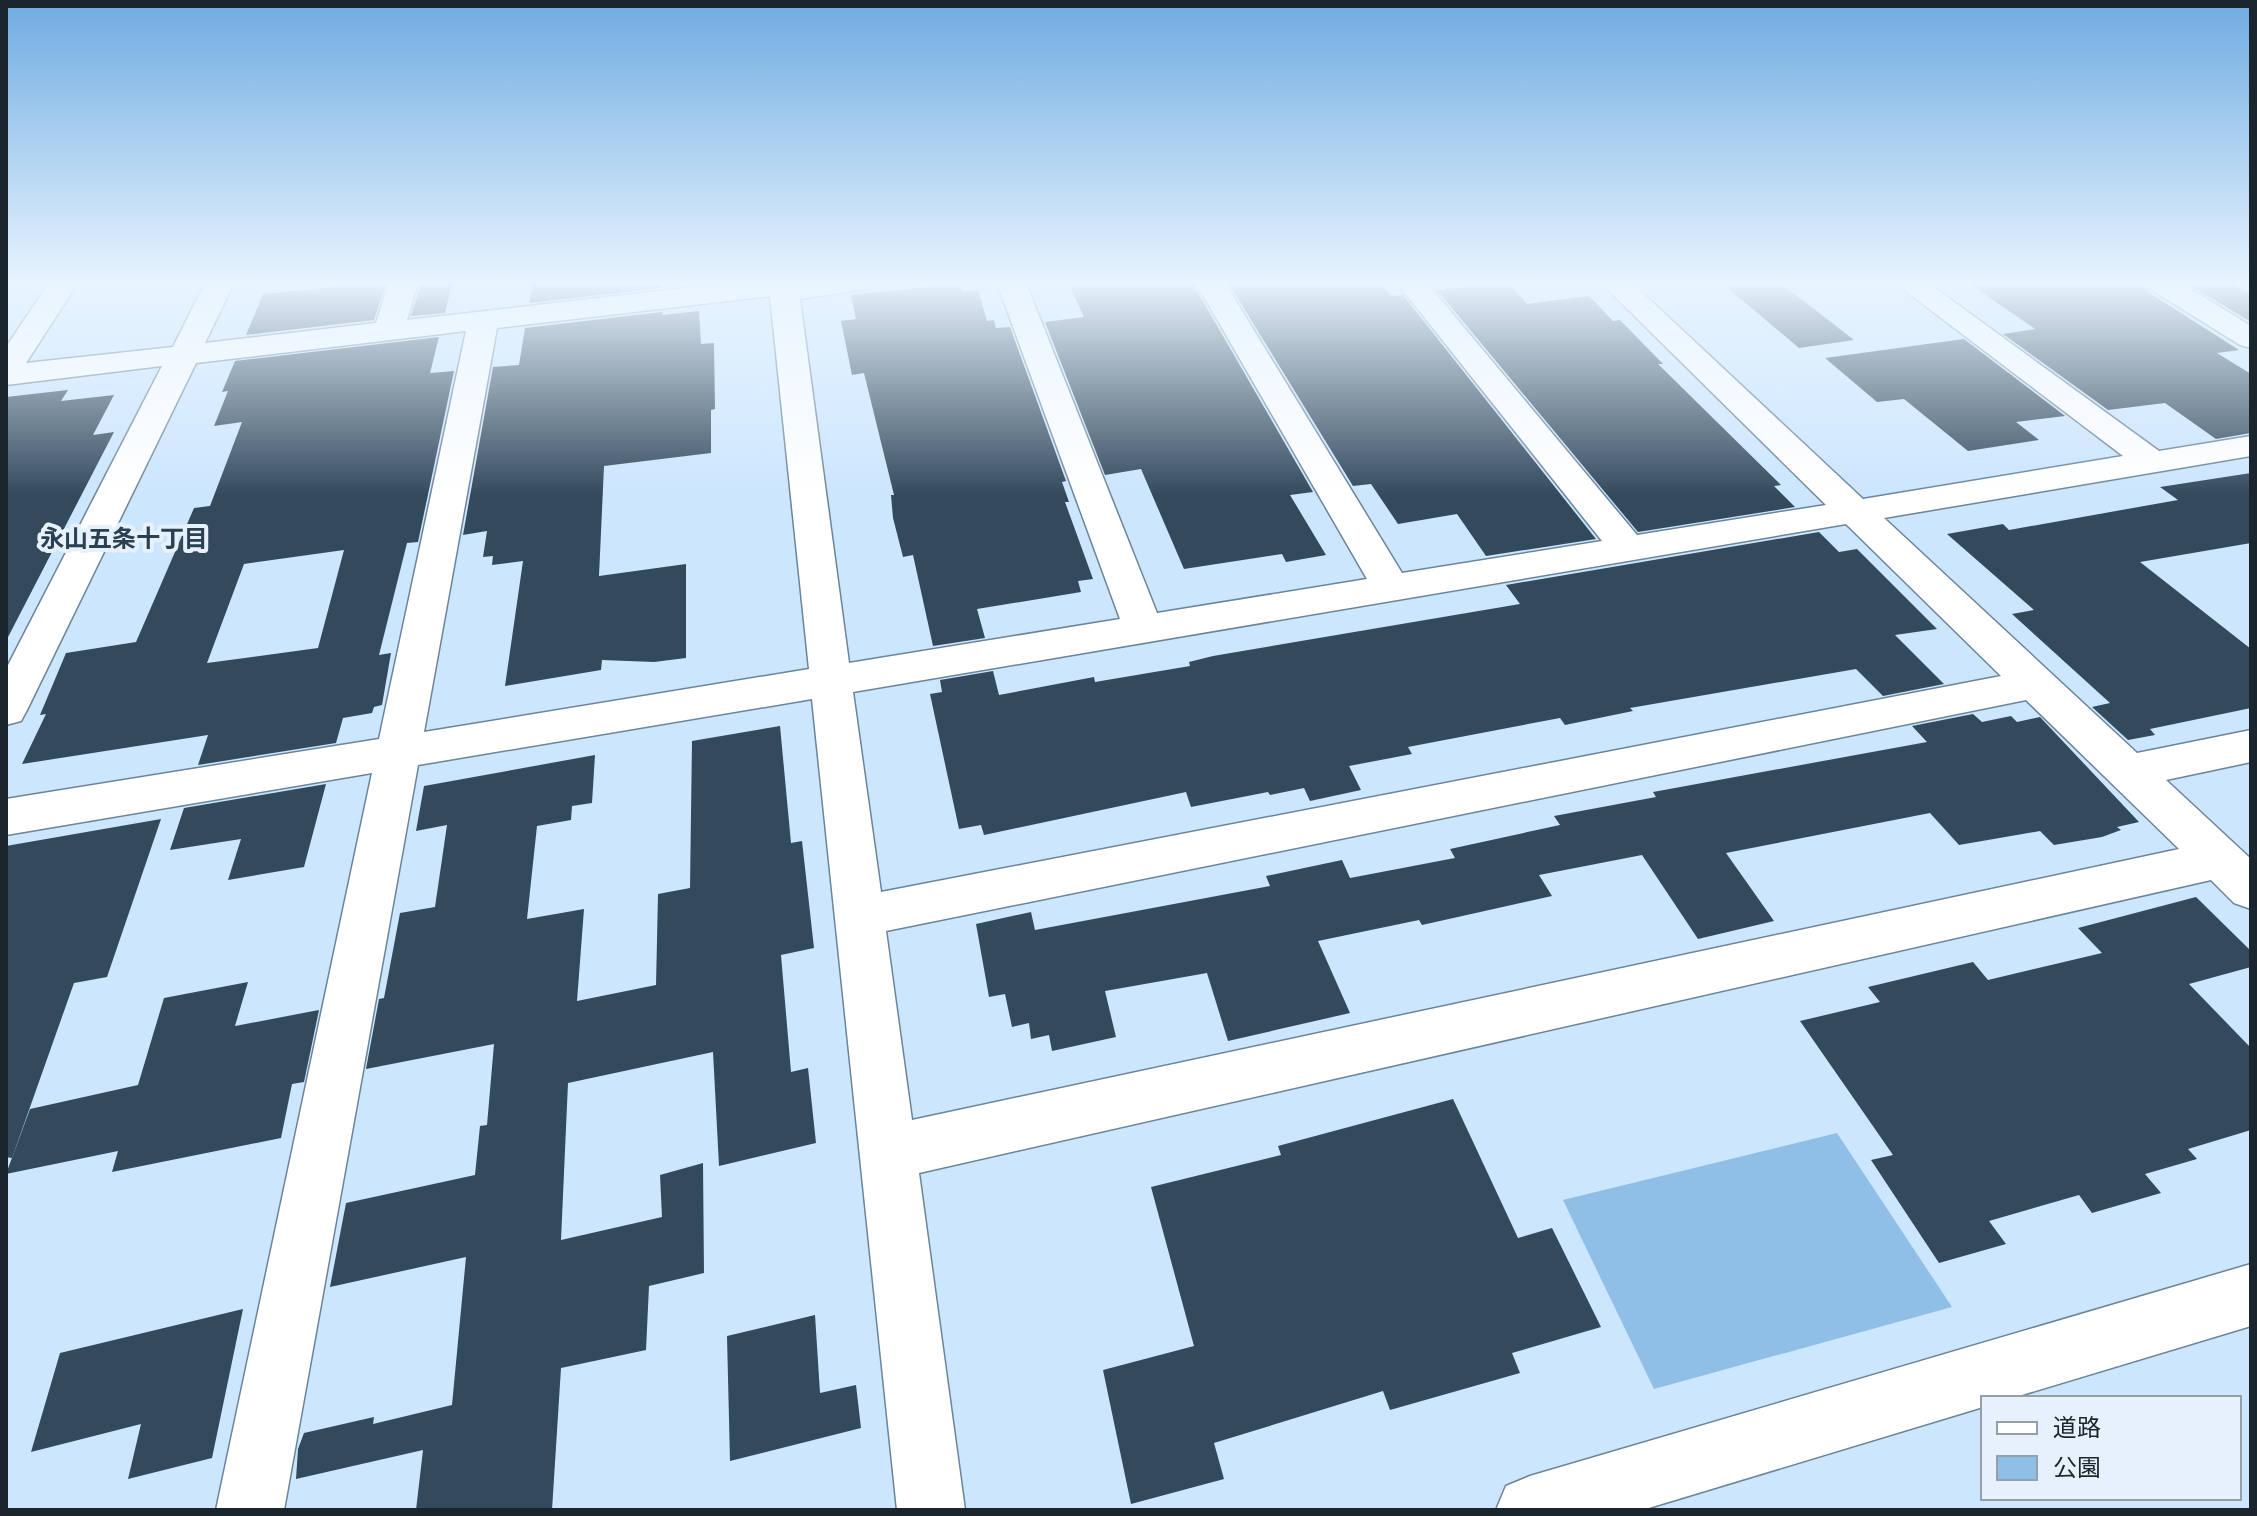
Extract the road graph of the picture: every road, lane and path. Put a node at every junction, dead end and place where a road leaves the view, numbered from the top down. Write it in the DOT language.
graph roads {
  1 [pos="18,354"];
  2 [pos="184,354"];
  3 [pos="476,354"];
  4 [pos="792,354"];
  5 [pos="1038,354"];
  6 [pos="1252,354"];
  7 [pos="1469,354"];
  8 [pos="1689,354"];
  9 [pos="2005,354"];
  10 [pos="6,372"];
  11 [pos="2251,446"];
  12 [pos="2150,460"];
  13 [pos="1852,510"];
  14 [pos="1627,547"];
  15 [pos="1391,587"];
  16 [pos="1143,628"];
  17 [pos="832,680"];
  18 [pos="2034,684"];
  19 [pos="6,710"];
  20 [pos="2251,746"];
  21 [pos="398,752"];
  22 [pos="2130,771"];
  23 [pos="6,817"];
  24 [pos="2235,874"];
  25 [pos="861,916"];
  26 [pos="890,1152"];
  27 [pos="2251,1295"];
  28 [pos="250,1510"];
  29 [pos="931,1510"];
  30 [pos="1530,1510"];
  1 -- 10 [label="street"];
  2 -- 10 [label="street"];
  2 -- 19 [label="street"];
  3 -- 21 [label="street"];
  4 -- 17 [label="street"];
  5 -- 16 [label="street"];
  6 -- 15 [label="street"];
  7 -- 14 [label="street"];
  8 -- 13 [label="street"];
  9 -- 12 [label="street"];
  11 -- 12 [label="street"];
  12 -- 13 [label="street"];
  13 -- 14 [label="street"];
  13 -- 18 [label="street"];
  14 -- 15 [label="street"];
  15 -- 16 [label="street"];
  16 -- 17 [label="street"];
  17 -- 21 [label="street"];
  17 -- 25 [label="street"];
  18 -- 22 [label="street"];
  18 -- 25 [label="street"];
  20 -- 22 [label="street"];
  21 -- 23 [label="street"];
  21 -- 28 [label="street"];
  22 -- 24 [label="street"];
  24 -- 26 [label="street"];
  25 -- 26 [label="street"];
  26 -- 29 [label="street"];
  27 -- 30 [label="street"];
}
